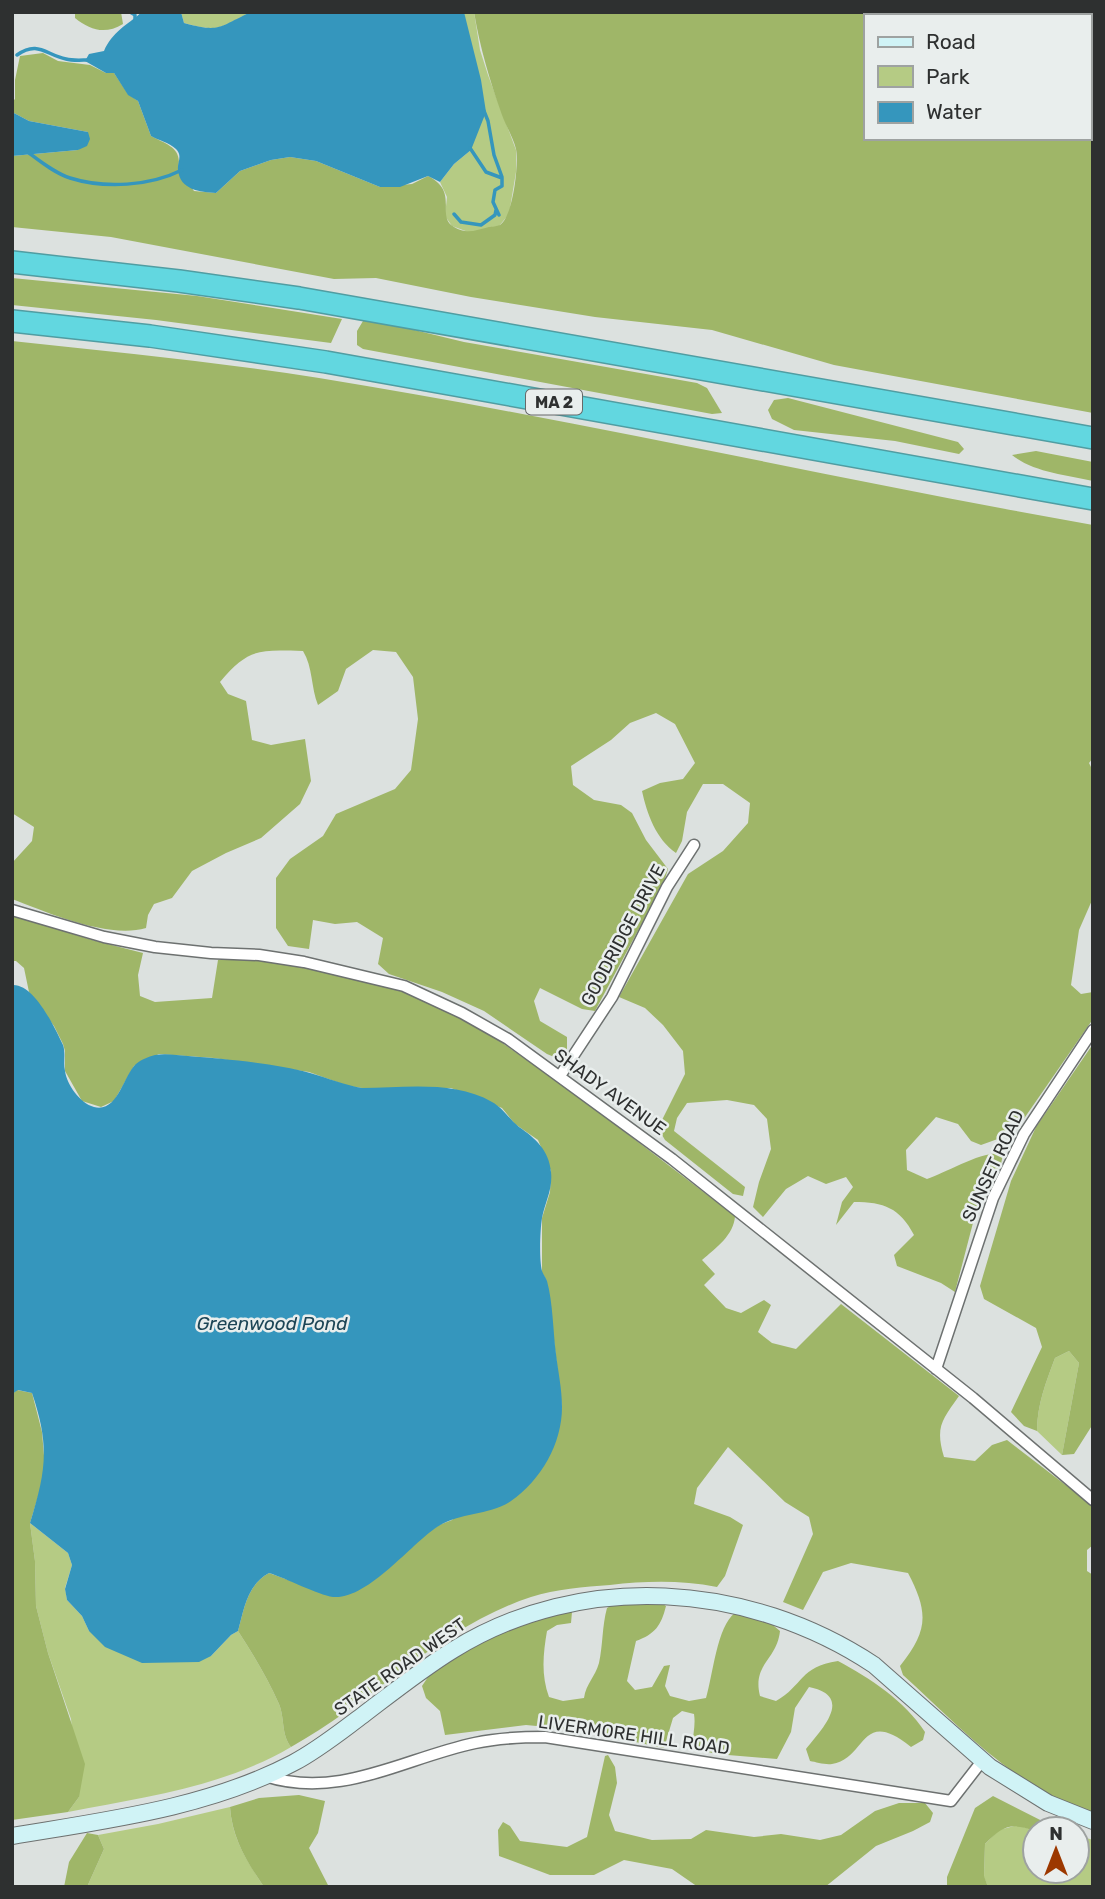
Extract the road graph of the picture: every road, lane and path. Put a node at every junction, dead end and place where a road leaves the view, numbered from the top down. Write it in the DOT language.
graph roads {
  1 [pos="12,262"];
  2 [pos="12,321"];
  3 [pos="1093,438"];
  4 [pos="1093,499"];
  5 [pos="694,845"];
  6 [pos="12,910"];
  7 [pos="1093,1030"];
  8 [pos="560,1076"];
  9 [pos="936,1369"];
  10 [pos="1093,1500"];
  11 [pos="982,1761"];
  12 [pos="265,1776"];
  13 [pos="1093,1821"];
  14 [pos="12,1836"];
  1 -- 3 [label="highway"];
  2 -- 4 [label="highway, MA 2"];
  5 -- 8 [label="street, GOODRIDGE DRIVE"];
  6 -- 8 [label="street, SHADY AVENUE"];
  7 -- 9 [label="street, SUNSET ROAD"];
  8 -- 9 [label="street, SHADY AVENUE"];
  9 -- 10 [label="street, SHADY AVENUE"];
  11 -- 12 [label="street, LIVERMORE HILL ROAD"];
  11 -- 12 [label="main road, STATE ROAD WEST"];
  11 -- 13 [label="main road, STATE ROAD WEST"];
  12 -- 14 [label="main road, STATE ROAD WEST"];
}
